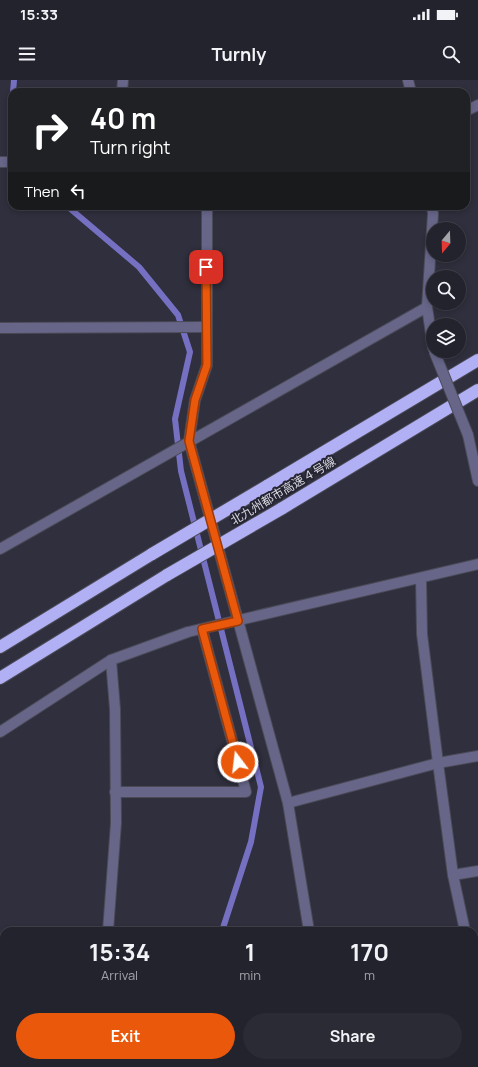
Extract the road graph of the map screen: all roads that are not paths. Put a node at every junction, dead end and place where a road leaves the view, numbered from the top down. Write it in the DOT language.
graph roads {
  1 [pos="206,210"];
  2 [pos="432,210"];
  3 [pos="429,270"];
  4 [pos="426,309"];
  5 [pos="0,328"];
  6 [pos="206,328"];
  7 [pos="437,358"];
  8 [pos="478,360"];
  9 [pos="478,390"];
  10 [pos="189,441"];
  11 [pos="478,481"];
  12 [pos="0,549"];
  13 [pos="478,564"];
  14 [pos="421,578"];
  15 [pos="238,621"];
  16 [pos="202,629"];
  17 [pos="0,647"];
  18 [pos="111,660"];
  19 [pos="0,678"];
  20 [pos="0,732"];
  21 [pos="478,756"];
  22 [pos="438,763"];
  23 [pos="116,792"];
  24 [pos="288,803"];
  25 [pos="478,871"];
  26 [pos="453,874"];
  27 [pos="108,927"];
  28 [pos="308,927"];
  29 [pos="464,927"];
  1 -- 6 [label="street"];
  2 -- 3 [label="street"];
  4 -- 10 [label="street"];
  5 -- 6 [label="street"];
  6 -- 10 [label="street"];
  7 -- 11 [label="street, bridge"];
  8 -- 17 [label="highway, 北九州都市高速４号線, bridge"];
  9 -- 19 [label="highway, 北九州都市高速４号線, bridge"];
  10 -- 12 [label="street"];
  10 -- 15 [label="street"];
  13 -- 14 [label="street"];
  14 -- 15 [label="street"];
  14 -- 22 [label="street"];
  15 -- 16 [label="street"];
  15 -- 24 [label="street"];
  16 -- 18 [label="street"];
  16 -- 23 [label="street"];
  18 -- 20 [label="street"];
  18 -- 23 [label="street"];
  21 -- 22 [label="street"];
  22 -- 24 [label="street"];
  22 -- 26 [label="street"];
  23 -- 27 [label="street"];
  24 -- 28 [label="street"];
  25 -- 26 [label="street"];
  26 -- 29 [label="street"];
}
